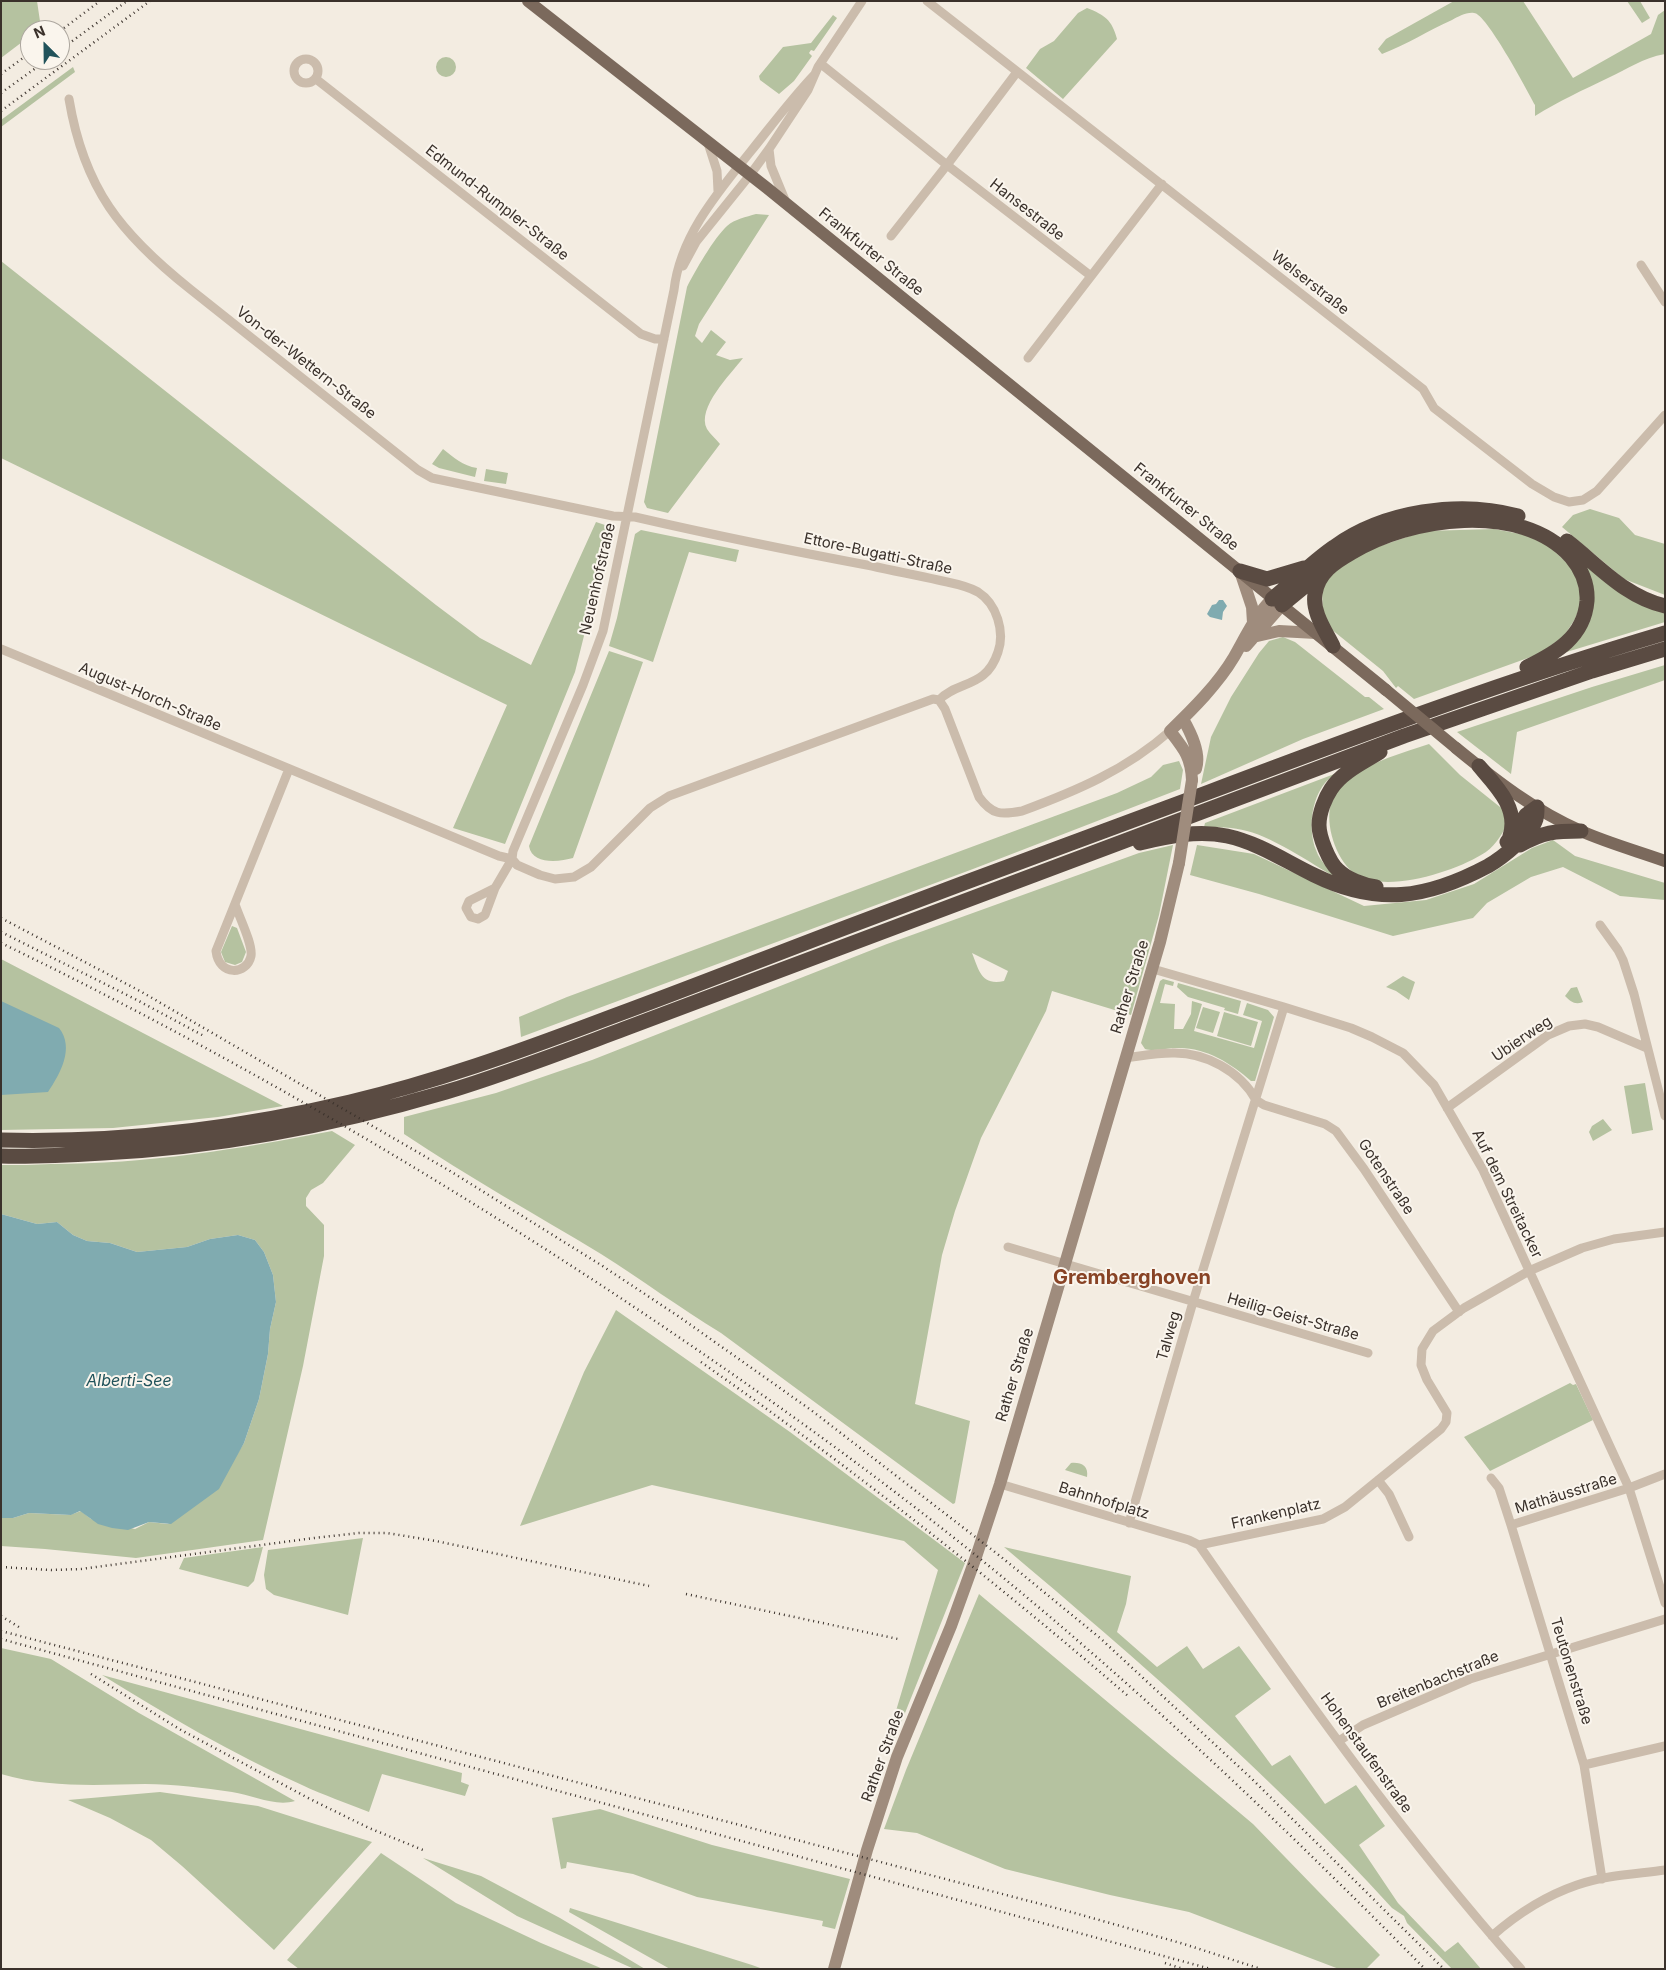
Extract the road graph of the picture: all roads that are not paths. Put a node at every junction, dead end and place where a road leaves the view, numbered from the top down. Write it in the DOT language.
graph roads {
  1 [pos="528,1"];
  2 [pos="862,1"];
  3 [pos="927,1"];
  4 [pos="821,64"];
  5 [pos="1017,72"];
  6 [pos="815,74"];
  7 [pos="316,79"];
  8 [pos="69,99"];
  9 [pos="708,142"];
  10 [pos="769,149"];
  11 [pos="947,165"];
  12 [pos="738,166"];
  13 [pos="750,175"];
  14 [pos="1162,184"];
  15 [pos="717,194"];
  16 [pos="787,205"];
  17 [pos="892,236"];
  18 [pos="1641,264"];
  19 [pos="1091,276"];
  20 [pos="674,290"];
  21 [pos="1665,302"];
  22 [pos="664,339"];
  23 [pos="1028,358"];
  24 [pos="1665,415"];
  25 [pos="627,515"];
  26 [pos="1314,563"];
  27 [pos="1328,568"];
  28 [pos="1240,571"];
  29 [pos="1277,602"];
  30 [pos="1665,606"];
  31 [pos="1253,623"];
  32 [pos="1665,632"];
  33 [pos="1316,633"];
  34 [pos="1253,637"];
  35 [pos="1333,646"];
  36 [pos="1,649"];
  37 [pos="1665,649"];
  38 [pos="1233,658"];
  39 [pos="1469,695"];
  40 [pos="939,700"];
  41 [pos="1183,719"];
  42 [pos="1170,731"];
  43 [pos="1404,736"];
  44 [pos="1194,766"];
  45 [pos="1479,766"];
  46 [pos="288,769"];
  47 [pos="1537,807"];
  48 [pos="1581,832"];
  49 [pos="1508,846"];
  50 [pos="512,859"];
  51 [pos="1072,860"];
  52 [pos="1665,860"];
  53 [pos="495,888"];
  54 [pos="234,904"];
  55 [pos="1600,926"];
  56 [pos="1153,968"];
  57 [pos="1284,1007"];
  58 [pos="1648,1048"];
  59 [pos="1125,1058"];
  60 [pos="1256,1100"];
  61 [pos="1447,1108"];
  62 [pos="1665,1116"];
  63 [pos="1,1140"];
  64 [pos="1,1156"];
  65 [pos="1665,1232"];
  66 [pos="1008,1247"];
  67 [pos="1066,1264"];
  68 [pos="1529,1271"];
  69 [pos="1193,1302"];
  70 [pos="1459,1312"];
  71 [pos="1368,1354"];
  72 [pos="1665,1474"];
  73 [pos="1491,1478"];
  74 [pos="1378,1480"];
  75 [pos="1000,1484"];
  76 [pos="1629,1488"];
  77 [pos="1129,1523"];
  78 [pos="1511,1525"];
  79 [pos="1409,1537"];
  80 [pos="1199,1545"];
  81 [pos="1665,1603"];
  82 [pos="1665,1619"];
  83 [pos="1551,1654"];
  84 [pos="1339,1741"];
  85 [pos="1665,1746"];
  86 [pos="1584,1764"];
  87 [pos="1665,1870"];
  88 [pos="1602,1879"];
  89 [pos="1492,1936"];
  90 [pos="834,1969"];
  91 [pos="1521,1969"];
  1 -- 9 [label="main road, Frankfurter Straße"];
  2 -- 4 [label="street"];
  3 -- 5 [label="street, Welserstraße"];
  4 -- 6 [label="street"];
  4 -- 11 [label="street, Hansestraße"];
  5 -- 11 [label="street"];
  5 -- 14 [label="street, Welserstraße"];
  6 -- 10 [label="street"];
  6 -- 12 [label="street"];
  7 -- 22 [label="street, Edmund-Rumpler-Straße"];
  8 -- 25 [label="street, Von-der-Wettern-Straße"];
  9 -- 12 [label="main road, Frankfurter Straße"];
  9 -- 15 [label="street"];
  10 -- 13 [label="street"];
  10 -- 16 [label="street"];
  11 -- 17 [label="street"];
  11 -- 19 [label="street, Hansestraße"];
  12 -- 13 [label="main road, Frankfurter Straße"];
  12 -- 15 [label="street, Neuenhofstraße"];
  13 -- 16 [label="main road, Frankfurter Straße"];
  13 -- 20 [label="street, Neuenhofstraße"];
  14 -- 19 [label="street"];
  14 -- 24 [label="street, Welserstraße"];
  15 -- 20 [label="street, Neuenhofstraße"];
  16 -- 28 [label="main road, Frankfurter Straße"];
  18 -- 21 [label="street"];
  19 -- 23 [label="street"];
  20 -- 22 [label="street, Neuenhofstraße"];
  22 -- 25 [label="street, Neuenhofstraße"];
  25 -- 40 [label="street, Ettore-Bugatti-Straße"];
  25 -- 50 [label="street, Neuenhofstraße"];
  26 -- 28 [label="highway"];
  26 -- 29 [label="highway"];
  26 -- 30 [label="highway"];
  27 -- 29 [label="highway"];
  27 -- 35 [label="highway"];
  27 -- 39 [label="highway"];
  28 -- 29 [label="main road, Frankfurter Straße"];
  28 -- 31 [label="street"];
  29 -- 31 [label="street"];
  29 -- 33 [label="main road, Frankfurter Straße"];
  29 -- 34 [label="street"];
  31 -- 38 [label="street"];
  32 -- 39 [label="highway"];
  33 -- 34 [label="street"];
  33 -- 35 [label="main road, Frankfurter Straße"];
  34 -- 38 [label="street"];
  35 -- 45 [label="main road, Frankfurter Straße, bridge"];
  36 -- 46 [label="street, August-Horch-Straße"];
  37 -- 43 [label="highway"];
  38 -- 41 [label="street"];
  39 -- 63 [label="highway"];
  40 -- 42 [label="street"];
  40 -- 50 [label="street, Ettore-Bugatti-Straße"];
  41 -- 42 [label="street"];
  41 -- 44 [label="street, Rather Straße"];
  42 -- 44 [label="street"];
  43 -- 49 [label="highway"];
  43 -- 51 [label="highway"];
  44 -- 56 [label="street, Rather Straße, bridge"];
  45 -- 47 [label="main road, Frankfurter Straße"];
  45 -- 49 [label="highway"];
  46 -- 50 [label="street, August-Horch-Straße"];
  46 -- 54 [label="street"];
  47 -- 48 [label="main road, Frankfurter Straße"];
  47 -- 49 [label="highway"];
  48 -- 49 [label="highway"];
  48 -- 52 [label="main road, Frankfurter Straße"];
  49 -- 51 [label="highway"];
  50 -- 53 [label="street, Neuenhofstraße"];
  51 -- 64 [label="highway"];
  54 -- 54 [label="street"];
  55 -- 58 [label="street"];
  56 -- 57 [label="street, Auf dem Streitacker"];
  56 -- 59 [label="street, Rather Straße"];
  57 -- 60 [label="street, Talweg"];
  57 -- 61 [label="street, Auf dem Streitacker"];
  58 -- 61 [label="street, Ubierweg"];
  58 -- 62 [label="street"];
  59 -- 60 [label="street"];
  59 -- 67 [label="street, Rather Straße"];
  60 -- 69 [label="street, Talweg"];
  60 -- 70 [label="street, Gotenstraße"];
  61 -- 68 [label="street, Auf dem Streitacker"];
  65 -- 68 [label="street, Frankenplatz"];
  66 -- 67 [label="street, Heilig-Geist-Straße"];
  67 -- 69 [label="street, Heilig-Geist-Straße"];
  67 -- 75 [label="street, Rather Straße"];
  68 -- 70 [label="street, Frankenplatz"];
  68 -- 76 [label="street, Auf dem Streitacker"];
  69 -- 71 [label="street, Heilig-Geist-Straße"];
  69 -- 77 [label="street, Talweg"];
  70 -- 74 [label="street, Frankenplatz"];
  72 -- 76 [label="street, Mathäusstraße"];
  73 -- 78 [label="street, Teutonenstraße"];
  74 -- 79 [label="street"];
  74 -- 80 [label="street, Frankenplatz"];
  75 -- 77 [label="street, Bahnhofplatz"];
  75 -- 90 [label="street, Rather Straße"];
  76 -- 78 [label="street, Mathäusstraße"];
  76 -- 81 [label="street, Auf dem Streitacker"];
  77 -- 80 [label="street, Bahnhofplatz"];
  78 -- 83 [label="street, Teutonenstraße"];
  80 -- 84 [label="street, Hohenstaufenstraße"];
  82 -- 83 [label="street, Breitenbachstraße"];
  83 -- 84 [label="street, Breitenbachstraße"];
  83 -- 86 [label="street, Teutonenstraße"];
  84 -- 89 [label="street, Hohenstaufenstraße"];
  85 -- 86 [label="street"];
  86 -- 88 [label="street, Teutonenstraße"];
  87 -- 88 [label="street"];
  88 -- 89 [label="street"];
  89 -- 91 [label="street, Hohenstaufenstraße"];
}
